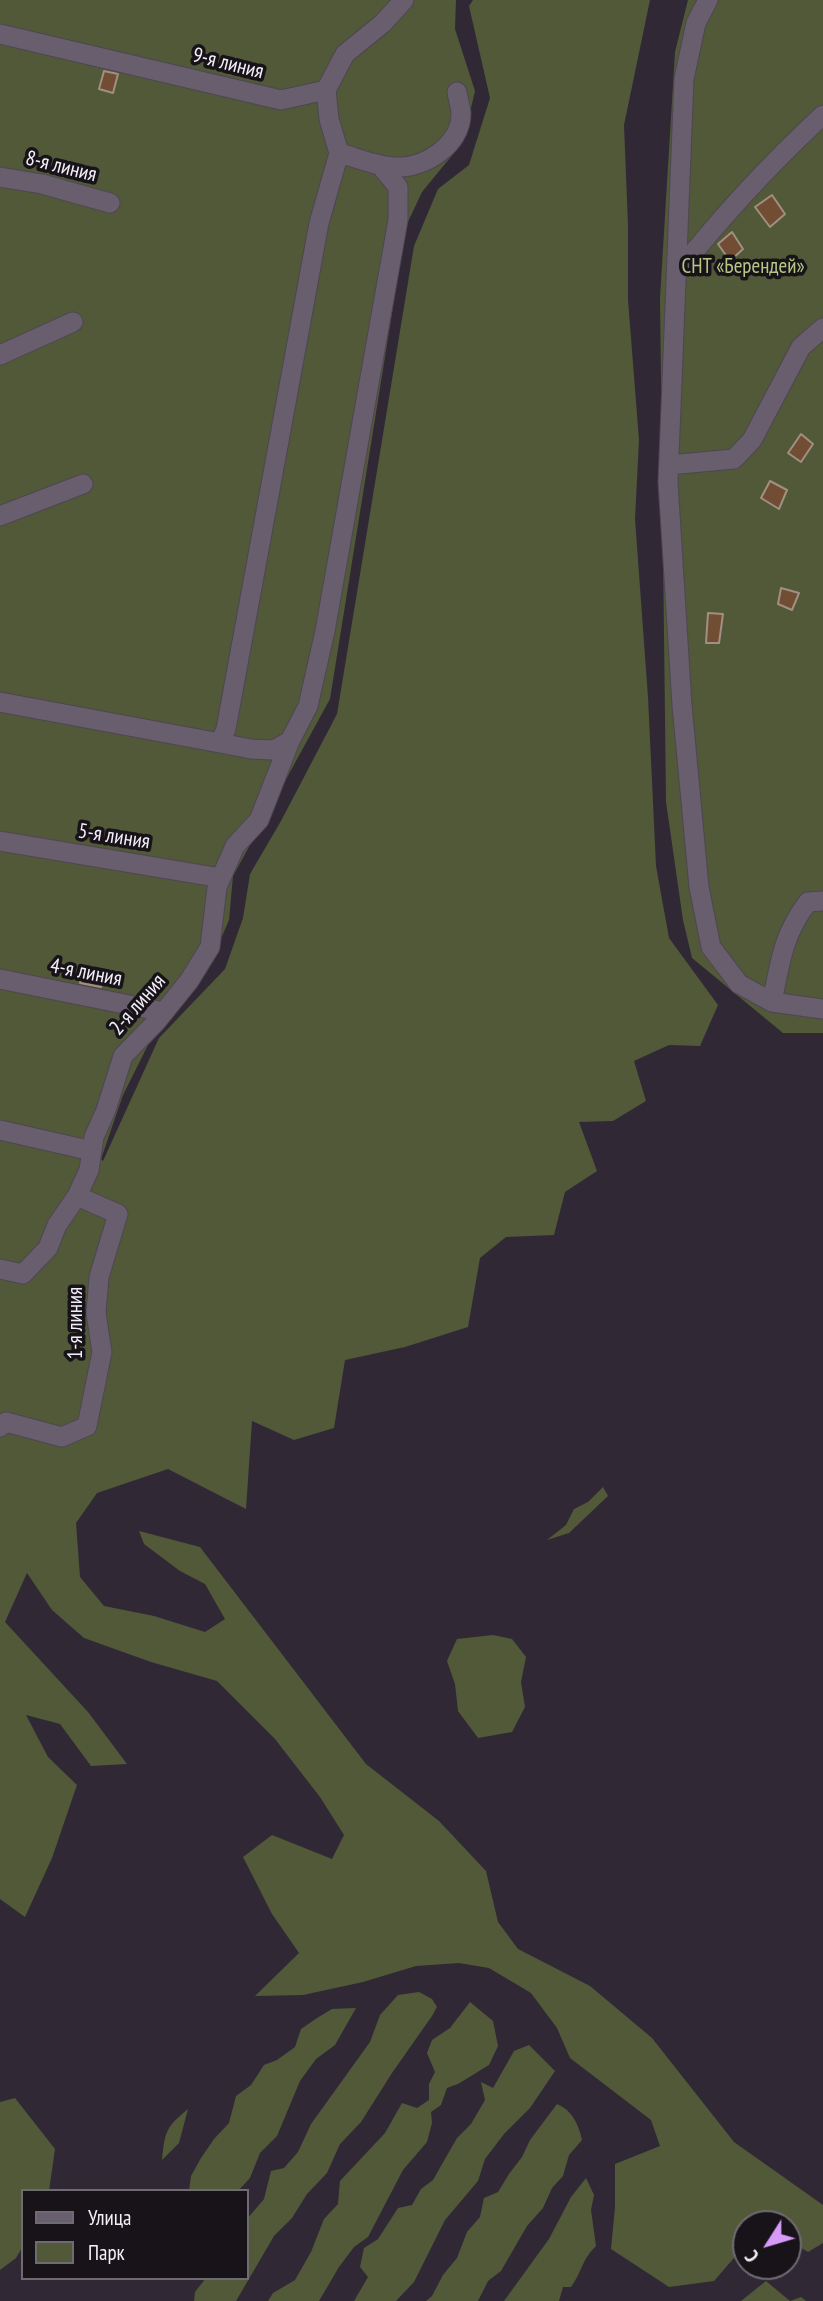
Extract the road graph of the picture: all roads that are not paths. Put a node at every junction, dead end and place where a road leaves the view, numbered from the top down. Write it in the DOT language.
graph roads {
  1 [pos="404,0"];
  2 [pos="708,0"];
  3 [pos="0,34"];
  4 [pos="326,90"];
  5 [pos="457,92"];
  6 [pos="823,115"];
  7 [pos="339,153"];
  8 [pos="380,165"];
  9 [pos="0,177"];
  10 [pos="110,203"];
  11 [pos="677,273"];
  12 [pos="73,322"];
  13 [pos="823,328"];
  14 [pos="0,355"];
  15 [pos="669,465"];
  16 [pos="83,485"];
  17 [pos="0,516"];
  18 [pos="0,702"];
  19 [pos="290,741"];
  20 [pos="220,743"];
  21 [pos="0,841"];
  22 [pos="221,878"];
  23 [pos="823,901"];
  24 [pos="0,979"];
  25 [pos="772,1002"];
  26 [pos="823,1009"];
  27 [pos="164,1012"];
  28 [pos="0,1130"];
  29 [pos="92,1152"];
  30 [pos="78,1196"];
  31 [pos="0,1269"];
  32 [pos="0,1427"];
  1 -- 4 [label="street"];
  2 -- 11 [label="street"];
  3 -- 4 [label="street, 9-я линия"];
  4 -- 7 [label="street"];
  5 -- 8 [label="street"];
  6 -- 11 [label="street"];
  7 -- 8 [label="street"];
  7 -- 20 [label="street"];
  8 -- 19 [label="street, 2-я линия"];
  9 -- 10 [label="street, 8-я линия"];
  11 -- 15 [label="street"];
  12 -- 14 [label="street"];
  13 -- 15 [label="street"];
  15 -- 25 [label="street"];
  16 -- 17 [label="street"];
  18 -- 20 [label="street"];
  19 -- 20 [label="street"];
  19 -- 22 [label="street, 2-я линия"];
  21 -- 22 [label="street, 5-я линия"];
  22 -- 27 [label="street, 2-я линия"];
  23 -- 25 [label="street"];
  24 -- 27 [label="street, 4-я линия"];
  25 -- 26 [label="street"];
  27 -- 29 [label="street, 2-я линия"];
  28 -- 29 [label="street"];
  29 -- 30 [label="street, 2-я линия"];
  30 -- 31 [label="street, 2-я линия"];
  30 -- 32 [label="street, 1-я линия"];
}
